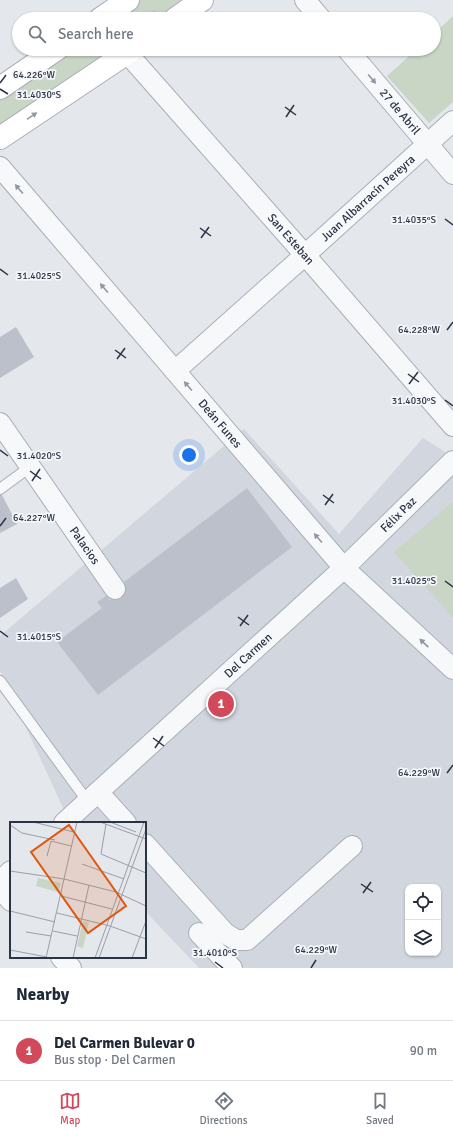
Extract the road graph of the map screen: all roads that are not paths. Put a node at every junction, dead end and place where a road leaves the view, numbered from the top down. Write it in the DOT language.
graph roads {
  1 [pos="128,0"];
  2 [pos="202,0"];
  3 [pos="305,0"];
  4 [pos="110,12"];
  5 [pos="185,12"];
  6 [pos="315,12"];
  7 [pos="46,56"];
  8 [pos="123,56"];
  9 [pos="134,56"];
  10 [pos="353,56"];
  11 [pos="0,88"];
  12 [pos="453,121"];
  13 [pos="0,138"];
  14 [pos="427,144"];
  15 [pos="0,167"];
  16 [pos="453,174"];
  17 [pos="305,255"];
  18 [pos="175,371"];
  19 [pos="0,423"];
  20 [pos="453,426"];
  21 [pos="453,461"];
  22 [pos="30,467"];
  23 [pos="0,489"];
  24 [pos="344,568"];
  25 [pos="115,589"];
  26 [pos="453,669"];
  27 [pos="0,681"];
  28 [pos="93,797"];
  29 [pos="65,822"];
  30 [pos="125,822"];
  31 [pos="146,845"];
  32 [pos="352,846"];
  33 [pos="10,872"];
  34 [pos="0,881"];
  35 [pos="0,888"];
  36 [pos="10,899"];
  37 [pos="199,933"];
  38 [pos="63,958"];
  39 [pos="71,968"];
  40 [pos="232,968"];
  1 -- 4 [label="main road"];
  2 -- 5 [label="main road"];
  3 -- 6 [label="street"];
  7 -- 11 [label="main road"];
  13 -- 8 [label="main road, one-way"];
  9 -- 17 [label="street, San Esteban"];
  10 -- 14 [label="street, 27 de Abril, one-way"];
  12 -- 14 [label="street, Juan Albarracín Pereyra"];
  14 -- 16 [label="street, 27 de Abril"];
  14 -- 17 [label="street, Juan Albarracín Pereyra"];
  18 -- 15 [label="street, Deán Funes, one-way"];
  17 -- 18 [label="street, Juan Albarracín Pereyra"];
  17 -- 20 [label="street, San Esteban"];
  24 -- 18 [label="street, Deán Funes, one-way"];
  19 -- 22 [label="street, Palacios"];
  21 -- 24 [label="street, Félix Paz"];
  22 -- 23 [label="lane"];
  22 -- 25 [label="street, Palacios"];
  26 -- 24 [label="street, Deán Funes, one-way"];
  24 -- 28 [label="street, Del Carmen"];
  27 -- 28 [label="lane"];
  28 -- 29 [label="street, Del Carmen"];
  28 -- 30 [label="street"];
  31 -- 32 [label="street"];
  33 -- 34 [label="street"];
  35 -- 36 [label="street"];
  37 -- 40 [label="street"];
  38 -- 39 [label="street"];
}
